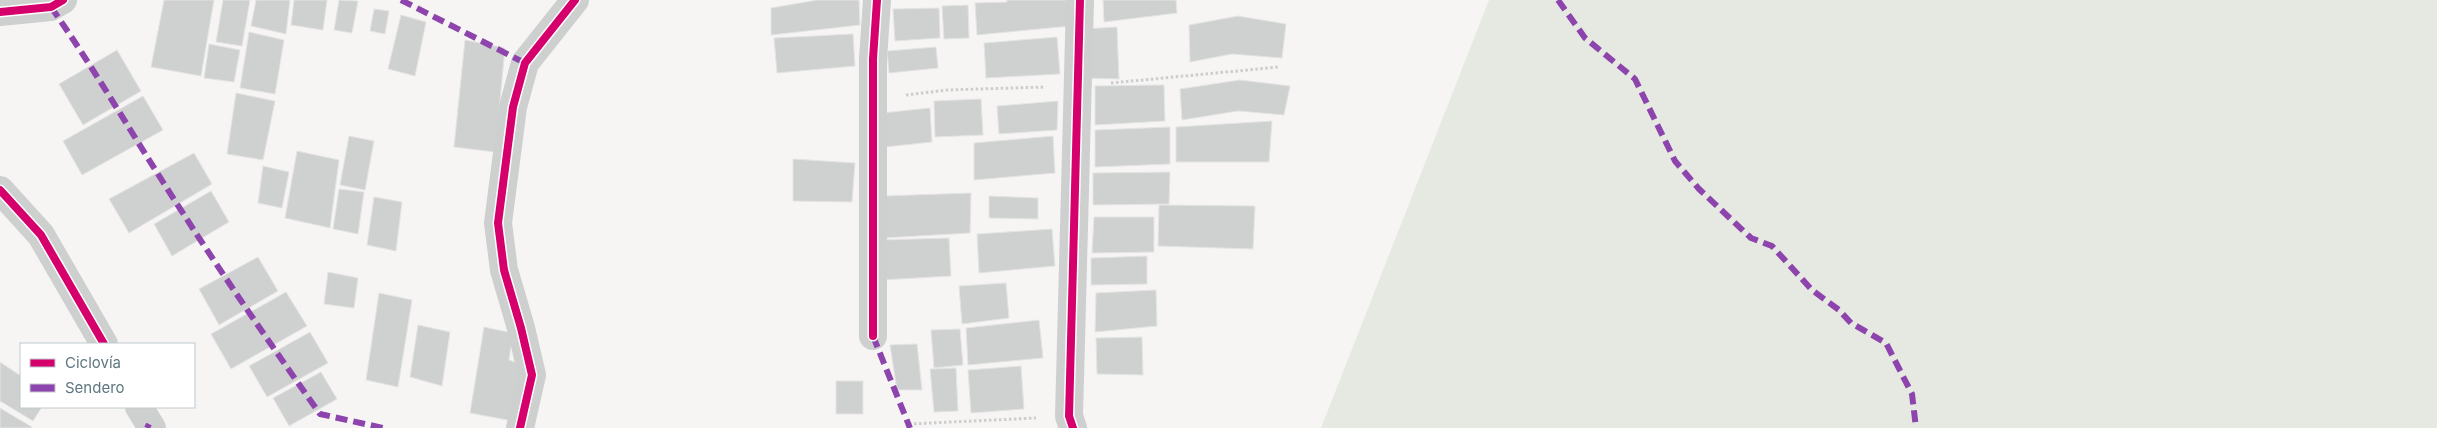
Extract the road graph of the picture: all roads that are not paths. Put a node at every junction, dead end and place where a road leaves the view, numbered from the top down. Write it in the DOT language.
graph roads {
  1 [pos="63,0"];
  2 [pos="575,0"];
  3 [pos="877,0"];
  4 [pos="1080,0"];
  5 [pos="0,12"];
  6 [pos="0,190"];
  7 [pos="874,336"];
  8 [pos="103,343"];
  9 [pos="140,408"];
  10 [pos="1071,422"];
  11 [pos="152,428"];
  12 [pos="520,428"];
  1 -- 5 [label="street"];
  2 -- 12 [label="street"];
  3 -- 7 [label="street"];
  4 -- 10 [label="street"];
  6 -- 8 [label="street"];
  9 -- 11 [label="street"];
}
